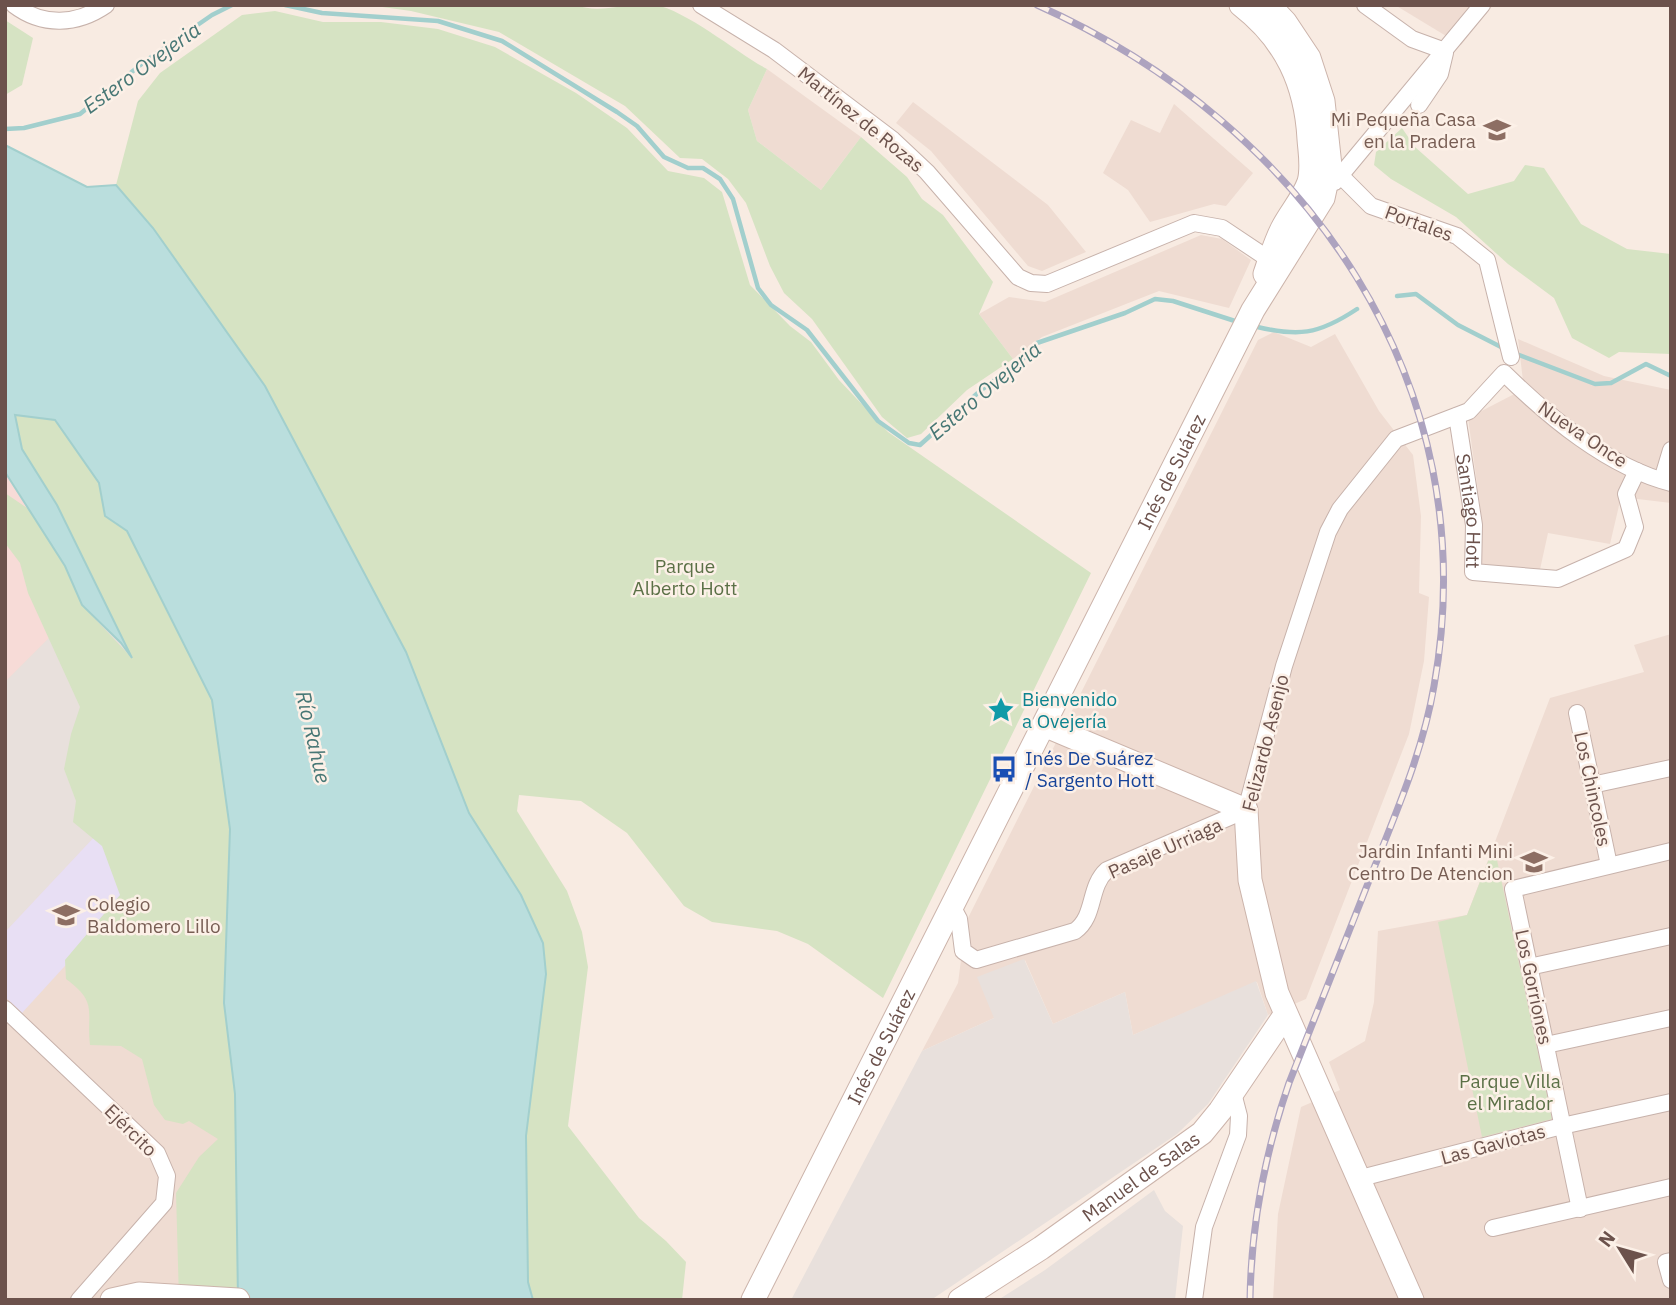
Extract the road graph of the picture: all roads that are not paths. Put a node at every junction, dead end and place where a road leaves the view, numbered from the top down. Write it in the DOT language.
graph roads {
  1 [pos="15,5"];
  2 [pos="106,5"];
  3 [pos="701,5"];
  4 [pos="1241,5"];
  5 [pos="1269,5"];
  6 [pos="1365,5"];
  7 [pos="1482,5"];
  8 [pos="1445,51"];
  9 [pos="1419,105"];
  10 [pos="1340,175"];
  11 [pos="1323,198"];
  12 [pos="1270,260"];
  13 [pos="1253,310"];
  14 [pos="1510,351"];
  15 [pos="1504,373"];
  16 [pos="1457,416"];
  17 [pos="1671,450"];
  18 [pos="1637,471"];
  19 [pos="1666,481"];
  20 [pos="1577,713"];
  21 [pos="1048,725"];
  22 [pos="1671,768"];
  23 [pos="1592,785"];
  24 [pos="1246,810"];
  25 [pos="1671,851"];
  26 [pos="1608,864"];
  27 [pos="952,906"];
  28 [pos="1671,936"];
  29 [pos="1529,967"];
  30 [pos="5,1009"];
  31 [pos="1285,1015"];
  32 [pos="1671,1018"];
  33 [pos="1546,1045"];
  34 [pos="1233,1093"];
  35 [pos="1671,1102"];
  36 [pos="1562,1126"];
  37 [pos="1357,1179"];
  38 [pos="1671,1187"];
  39 [pos="1580,1209"];
  40 [pos="1493,1228"];
  41 [pos="1668,1261"];
  42 [pos="1671,1280"];
  43 [pos="79,1300"];
  44 [pos="112,1300"];
  45 [pos="238,1300"];
  46 [pos="753,1300"];
  47 [pos="960,1300"];
  48 [pos="1194,1300"];
  49 [pos="1412,1300"];
  1 -- 2 [label="street"];
  3 -- 12 [label="street, Martínez de Rozas"];
  4 -- 12 [label="main road, Inés de Suárez"];
  5 -- 11 [label="main road, Inés de Suárez"];
  6 -- 8 [label="street"];
  7 -- 8 [label="street"];
  8 -- 9 [label="street"];
  8 -- 10 [label="street"];
  10 -- 11 [label="street"];
  10 -- 14 [label="street, Portales"];
  11 -- 13 [label="main road, Inés de Suárez"];
  12 -- 13 [label="main road, Inés de Suárez"];
  13 -- 21 [label="main road, Inés de Suárez"];
  15 -- 16 [label="street, Felizardo Asenjo"];
  15 -- 18 [label="street, Nueva Once"];
  16 -- 18 [label="street, Santiago Hott"];
  16 -- 24 [label="street, Felizardo Asenjo"];
  17 -- 19 [label="street"];
  18 -- 19 [label="street, Nueva Once"];
  20 -- 23 [label="street, Los Chincoles"];
  21 -- 24 [label="main road"];
  21 -- 27 [label="main road, Inés de Suárez"];
  22 -- 23 [label="street"];
  23 -- 26 [label="street, Los Chincoles"];
  24 -- 27 [label="street, Pasaje Urriaga"];
  24 -- 31 [label="main road, Felizardo Asenjo"];
  25 -- 26 [label="street"];
  26 -- 29 [label="street, Los Gorriones"];
  27 -- 46 [label="main road, Inés de Suárez"];
  28 -- 29 [label="street"];
  29 -- 33 [label="street, Los Gorriones"];
  30 -- 43 [label="street, Ejército"];
  31 -- 34 [label="main road, Manuel de Salas"];
  31 -- 37 [label="main road, Felizardo Asenjo"];
  32 -- 33 [label="street"];
  33 -- 36 [label="street, Los Gorriones"];
  34 -- 47 [label="main road, Manuel de Salas"];
  34 -- 48 [label="street"];
  35 -- 36 [label="street, Las Gaviotas"];
  36 -- 37 [label="street, Las Gaviotas"];
  36 -- 39 [label="street, Los Gorriones"];
  37 -- 49 [label="main road, Felizardo Asenjo"];
  38 -- 39 [label="street"];
  39 -- 40 [label="street"];
  41 -- 42 [label="street"];
  44 -- 45 [label="main road"];
}
